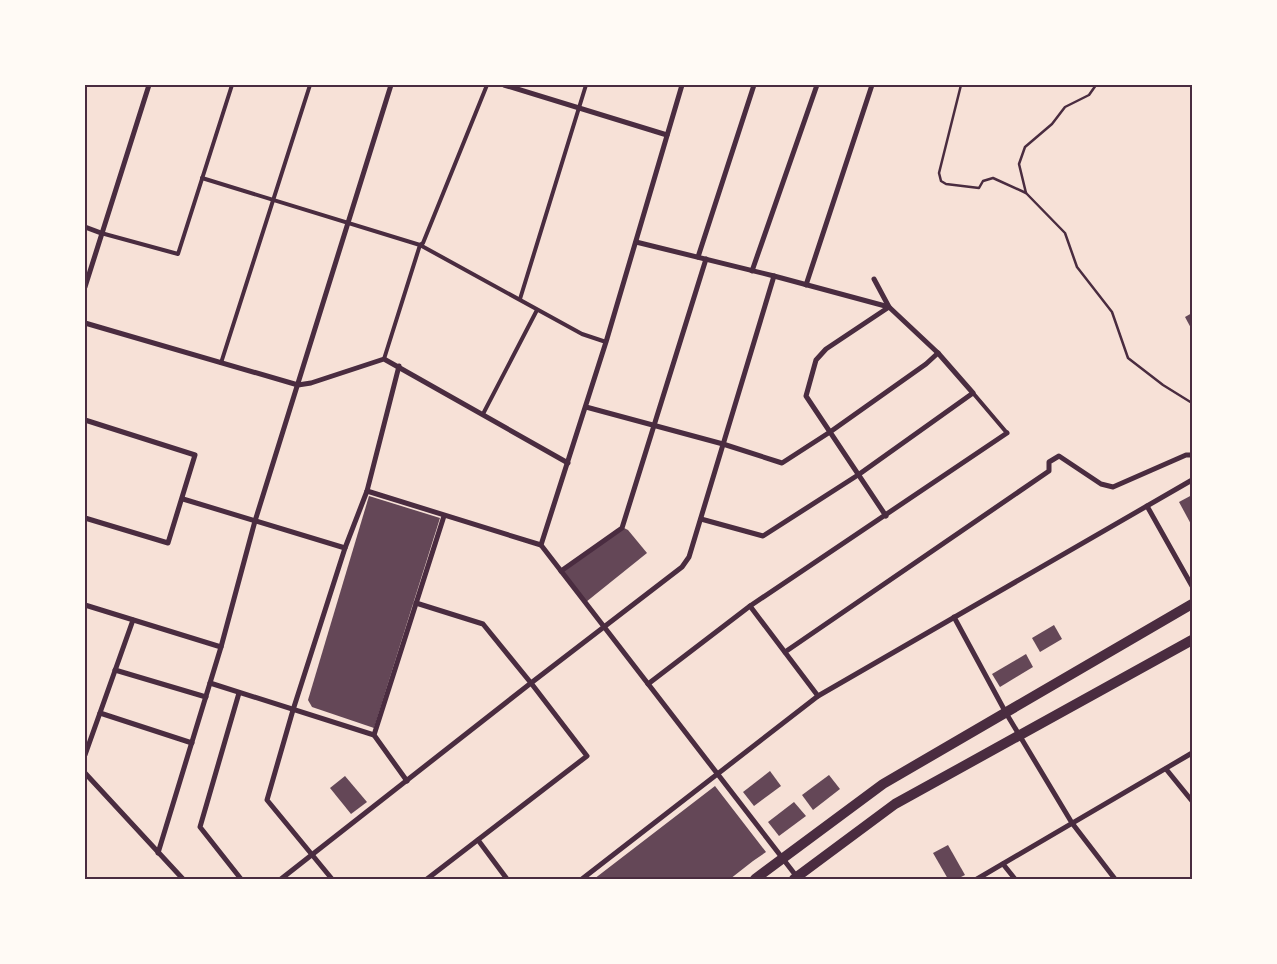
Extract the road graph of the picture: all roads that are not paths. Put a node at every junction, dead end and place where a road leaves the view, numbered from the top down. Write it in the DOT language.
graph roads {
  1 [pos="149,85"];
  2 [pos="232,85"];
  3 [pos="310,85"];
  4 [pos="391,85"];
  5 [pos="487,85"];
  6 [pos="504,85"];
  7 [pos="586,85"];
  8 [pos="682,85"];
  9 [pos="754,85"];
  10 [pos="817,85"];
  11 [pos="872,85"];
  12 [pos="579,108"];
  13 [pos="667,135"];
  14 [pos="202,178"];
  15 [pos="273,199"];
  16 [pos="348,223"];
  17 [pos="85,227"];
  18 [pos="101,233"];
  19 [pos="636,242"];
  20 [pos="420,246"];
  21 [pos="698,257"];
  22 [pos="706,259"];
  23 [pos="752,271"];
  24 [pos="774,276"];
  25 [pos="874,279"];
  26 [pos="806,284"];
  27 [pos="85,287"];
  28 [pos="520,299"];
  29 [pos="889,307"];
  30 [pos="537,310"];
  31 [pos="85,323"];
  32 [pos="606,342"];
  33 [pos="938,353"];
  34 [pos="384,359"];
  35 [pos="221,363"];
  36 [pos="400,366"];
  37 [pos="298,385"];
  38 [pos="973,393"];
  39 [pos="586,406"];
  40 [pos="483,414"];
  41 [pos="85,420"];
  42 [pos="654,425"];
  43 [pos="830,432"];
  44 [pos="1007,433"];
  45 [pos="723,444"];
  46 [pos="1192,455"];
  47 [pos="568,463"];
  48 [pos="858,474"];
  49 [pos="1192,480"];
  50 [pos="367,491"];
  51 [pos="182,498"];
  52 [pos="1147,506"];
  53 [pos="444,516"];
  54 [pos="886,516"];
  55 [pos="85,518"];
  56 [pos="701,518"];
  57 [pos="255,520"];
  58 [pos="541,545"];
  59 [pos="345,548"];
  60 [pos="561,571"];
  61 [pos="1192,586"];
  62 [pos="416,603"];
  63 [pos="1192,604"];
  64 [pos="85,606"];
  65 [pos="750,606"];
  66 [pos="954,617"];
  67 [pos="133,620"];
  68 [pos="604,627"];
  69 [pos="1192,640"];
  70 [pos="221,647"];
  71 [pos="785,652"];
  72 [pos="115,670"];
  73 [pos="210,683"];
  74 [pos="531,683"];
  75 [pos="648,684"];
  76 [pos="239,693"];
  77 [pos="818,696"];
  78 [pos="206,697"];
  79 [pos="294,710"];
  80 [pos="100,713"];
  81 [pos="1006,713"];
  82 [pos="374,735"];
  83 [pos="1019,735"];
  84 [pos="192,743"];
  85 [pos="1192,754"];
  86 [pos="85,755"];
  87 [pos="1166,769"];
  88 [pos="85,773"];
  89 [pos="717,774"];
  90 [pos="407,781"];
  91 [pos="1192,801"];
  92 [pos="1072,823"];
  93 [pos="478,840"];
  94 [pos="158,853"];
  95 [pos="313,854"];
  96 [pos="782,858"];
  97 [pos="1003,864"];
  98 [pos="796,878"];
  99 [pos="183,879"];
  100 [pos="241,879"];
  101 [pos="281,879"];
  102 [pos="332,879"];
  103 [pos="427,879"];
  104 [pos="507,879"];
  105 [pos="582,879"];
  106 [pos="755,879"];
  107 [pos="977,879"];
  108 [pos="1015,879"];
  109 [pos="1115,879"];
  1 -- 18 [label="street"];
  2 -- 14 [label="lane"];
  3 -- 15 [label="lane"];
  4 -- 16 [label="street"];
  5 -- 20 [label="lane"];
  6 -- 12 [label="street"];
  7 -- 12 [label="lane"];
  8 -- 13 [label="street"];
  9 -- 21 [label="street"];
  10 -- 23 [label="street"];
  11 -- 26 [label="street"];
  12 -- 13 [label="street"];
  12 -- 28 [label="lane"];
  13 -- 19 [label="street"];
  14 -- 15 [label="lane"];
  14 -- 18 [label="lane"];
  15 -- 16 [label="lane"];
  15 -- 35 [label="lane"];
  16 -- 20 [label="lane"];
  16 -- 37 [label="street"];
  17 -- 18 [label="street"];
  18 -- 27 [label="street"];
  19 -- 21 [label="street"];
  19 -- 32 [label="street"];
  20 -- 28 [label="lane"];
  20 -- 34 [label="lane"];
  21 -- 22 [label="street"];
  22 -- 23 [label="street"];
  22 -- 42 [label="street"];
  23 -- 24 [label="street"];
  24 -- 26 [label="street"];
  24 -- 45 [label="street"];
  25 -- 29 [label="street"];
  26 -- 29 [label="street"];
  28 -- 30 [label="lane"];
  29 -- 33 [label="street"];
  29 -- 43 [label="street"];
  30 -- 32 [label="lane"];
  30 -- 40 [label="lane"];
  31 -- 35 [label="street"];
  32 -- 39 [label="street"];
  33 -- 38 [label="street"];
  33 -- 43 [label="street"];
  34 -- 36 [label="street"];
  34 -- 37 [label="street"];
  35 -- 37 [label="street"];
  36 -- 40 [label="street"];
  36 -- 50 [label="street"];
  37 -- 57 [label="street"];
  38 -- 44 [label="lane"];
  38 -- 48 [label="street"];
  39 -- 42 [label="street"];
  39 -- 47 [label="street"];
  40 -- 47 [label="street"];
  41 -- 51 [label="street"];
  42 -- 45 [label="street"];
  42 -- 60 [label="street"];
  43 -- 45 [label="street"];
  43 -- 48 [label="street"];
  44 -- 54 [label="street"];
  45 -- 56 [label="street"];
  46 -- 71 [label="street"];
  47 -- 58 [label="street"];
  48 -- 54 [label="street"];
  48 -- 56 [label="street"];
  49 -- 52 [label="street"];
  50 -- 53 [label="street"];
  50 -- 59 [label="street"];
  51 -- 55 [label="street"];
  51 -- 57 [label="street"];
  52 -- 61 [label="street"];
  52 -- 66 [label="street"];
  53 -- 58 [label="street"];
  53 -- 62 [label="street"];
  54 -- 65 [label="street"];
  56 -- 68 [label="street"];
  57 -- 59 [label="street"];
  57 -- 70 [label="street"];
  58 -- 60 [label="street"];
  59 -- 79 [label="street"];
  60 -- 68 [label="street"];
  62 -- 74 [label="street"];
  62 -- 82 [label="street"];
  63 -- 81 [label="main road"];
  64 -- 67 [label="street"];
  65 -- 71 [label="street"];
  65 -- 75 [label="street"];
  66 -- 77 [label="street"];
  66 -- 81 [label="street"];
  67 -- 70 [label="street"];
  67 -- 72 [label="street"];
  68 -- 74 [label="street"];
  68 -- 75 [label="street"];
  69 -- 83 [label="main road"];
  70 -- 73 [label="street"];
  71 -- 77 [label="street"];
  72 -- 78 [label="street"];
  72 -- 80 [label="street"];
  73 -- 76 [label="street"];
  73 -- 78 [label="street"];
  74 -- 90 [label="street"];
  74 -- 93 [label="street"];
  75 -- 89 [label="street"];
  76 -- 79 [label="street"];
  76 -- 100 [label="street"];
  77 -- 89 [label="street"];
  78 -- 84 [label="street"];
  79 -- 82 [label="street"];
  79 -- 95 [label="street"];
  80 -- 84 [label="street"];
  80 -- 86 [label="street"];
  81 -- 83 [label="street"];
  81 -- 96 [label="main road"];
  82 -- 90 [label="street"];
  83 -- 92 [label="street"];
  83 -- 98 [label="main road"];
  84 -- 94 [label="street"];
  85 -- 87 [label="street"];
  87 -- 91 [label="street"];
  87 -- 92 [label="street"];
  88 -- 94 [label="street"];
  89 -- 96 [label="street"];
  89 -- 105 [label="street"];
  90 -- 95 [label="street"];
  92 -- 97 [label="street"];
  92 -- 109 [label="street"];
  93 -- 103 [label="street"];
  93 -- 104 [label="street"];
  94 -- 99 [label="street"];
  95 -- 101 [label="street"];
  95 -- 102 [label="street"];
  96 -- 98 [label="street"];
  96 -- 106 [label="main road"];
  97 -- 107 [label="street"];
  97 -- 108 [label="street"];
}
